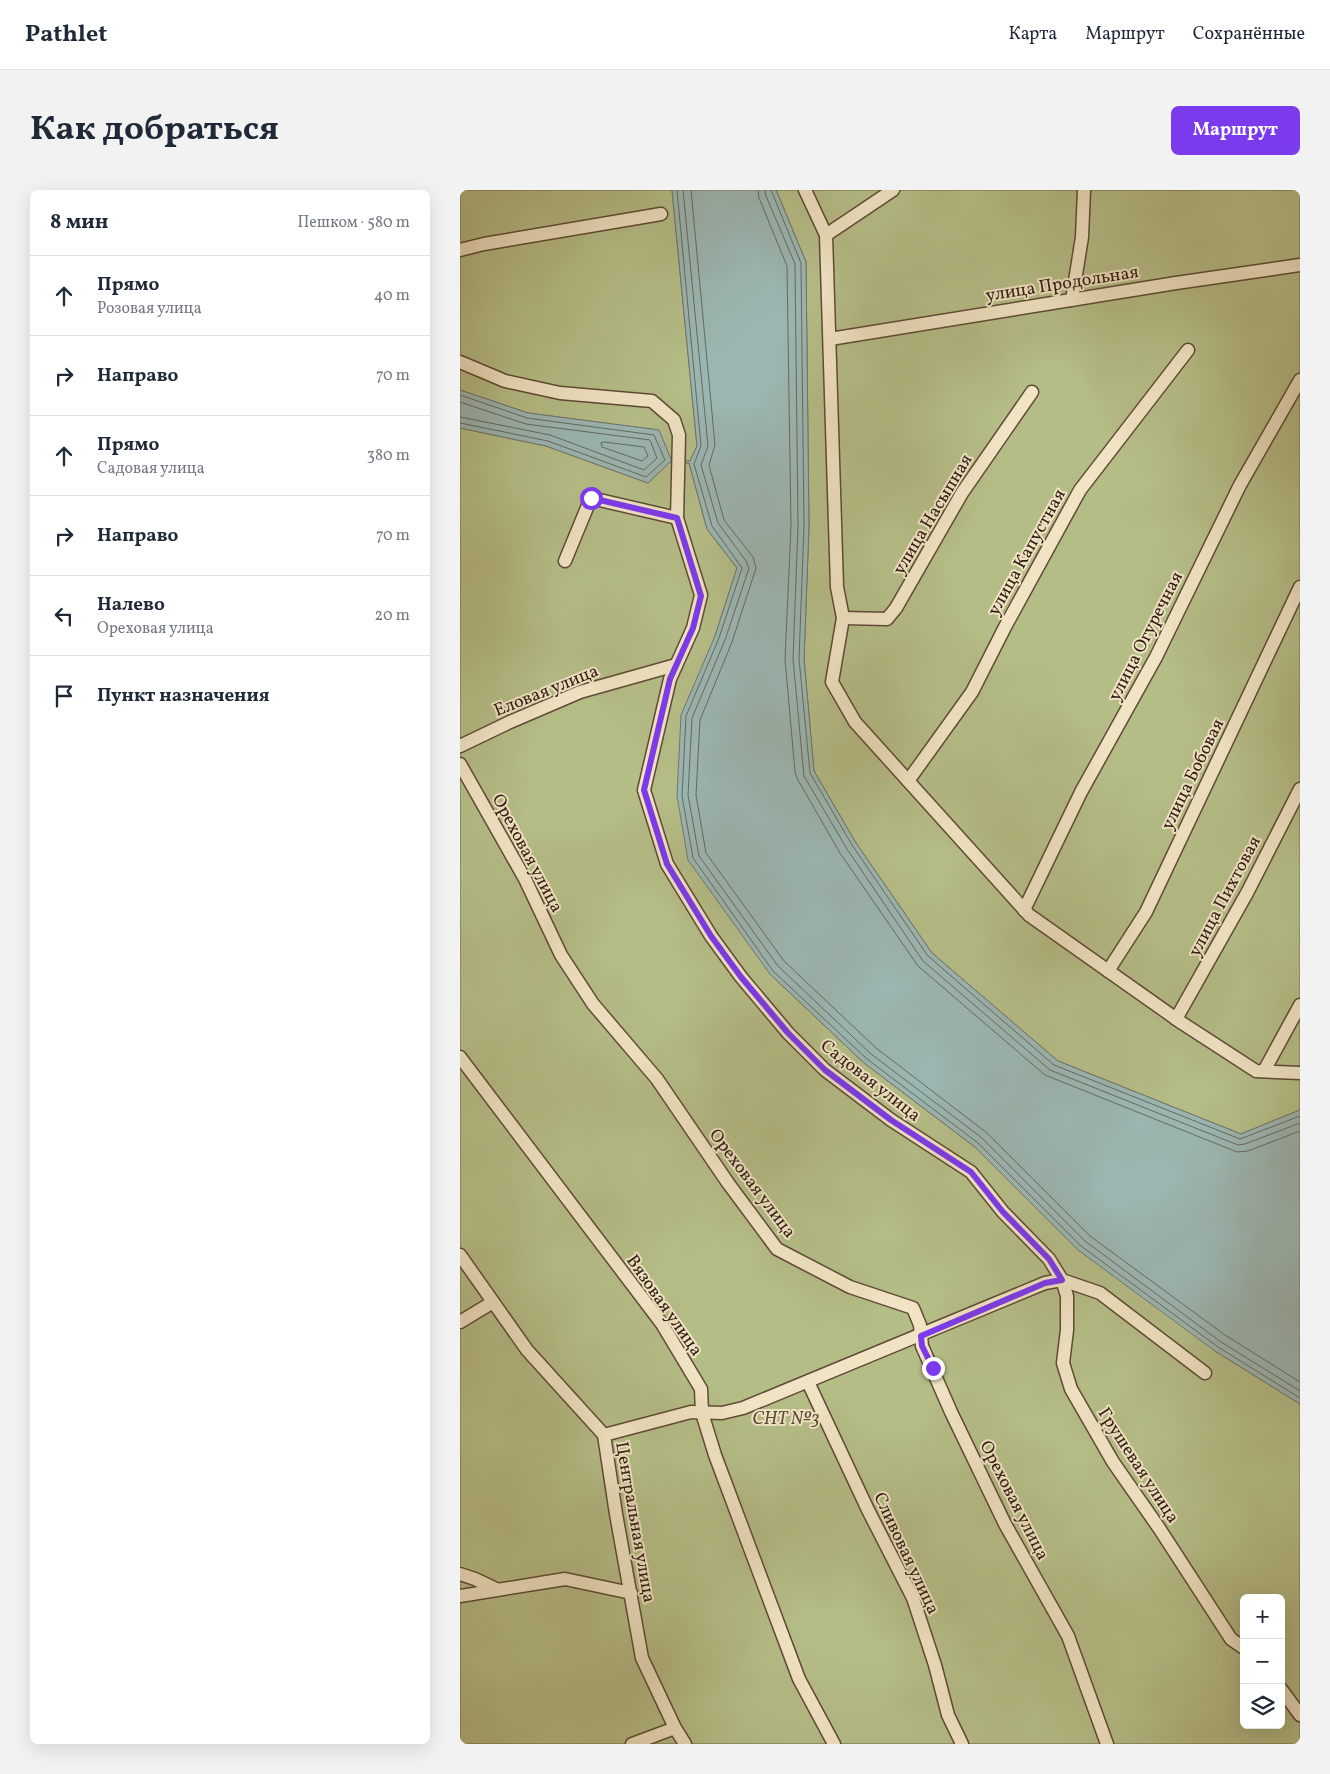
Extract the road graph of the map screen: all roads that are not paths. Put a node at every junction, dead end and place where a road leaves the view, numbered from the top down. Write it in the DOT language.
graph roads {
  1 [pos="805,190"];
  2 [pos="893,190"];
  3 [pos="1084,190"];
  4 [pos="661,214"];
  5 [pos="826,235"];
  6 [pos="460,250"];
  7 [pos="1300,265"];
  8 [pos="1072,300"];
  9 [pos="830,339"];
  10 [pos="1188,350"];
  11 [pos="460,362"];
  12 [pos="1300,380"];
  13 [pos="1032,392"];
  14 [pos="677,518"];
  15 [pos="565,561"];
  16 [pos="1300,587"];
  17 [pos="844,618"];
  18 [pos="676,665"];
  19 [pos="460,746"];
  20 [pos="460,764"];
  21 [pos="908,781"];
  22 [pos="1300,790"];
  23 [pos="1024,910"];
  24 [pos="1108,971"];
  25 [pos="1300,1005"];
  26 [pos="1176,1019"];
  27 [pos="460,1057"];
  28 [pos="1264,1071"];
  29 [pos="1300,1073"];
  30 [pos="460,1256"];
  31 [pos="1062,1280"];
  32 [pos="493,1302"];
  33 [pos="460,1322"];
  34 [pos="921,1336"];
  35 [pos="1205,1374"];
  36 [pos="808,1382"];
  37 [pos="702,1413"];
  38 [pos="604,1435"];
  39 [pos="460,1574"];
  40 [pos="496,1590"];
  41 [pos="630,1593"];
  42 [pos="460,1596"];
  43 [pos="1240,1645"];
  44 [pos="1285,1694"];
  45 [pos="1300,1715"];
  46 [pos="675,1728"];
  47 [pos="632,1744"];
  48 [pos="685,1744"];
  49 [pos="834,1744"];
  50 [pos="962,1744"];
  51 [pos="1107,1744"];
  1 -- 5 [label="street"];
  2 -- 5 [label="street"];
  3 -- 8 [label="street"];
  4 -- 6 [label="street"];
  5 -- 9 [label="street"];
  7 -- 8 [label="street, улица Продольная"];
  8 -- 9 [label="street, улица Продольная"];
  9 -- 17 [label="street"];
  10 -- 21 [label="street, улица Капустная"];
  11 -- 14 [label="street, Садовая улица"];
  12 -- 23 [label="street, улица Огуречная"];
  13 -- 17 [label="street, улица Насыпная"];
  14 -- 15 [label="street"];
  14 -- 18 [label="street, Садовая улица"];
  16 -- 24 [label="street, улица Бобовая"];
  17 -- 21 [label="street"];
  18 -- 19 [label="street, Еловая улица"];
  18 -- 31 [label="street, Садовая улица"];
  20 -- 34 [label="street, Ореховая улица"];
  21 -- 23 [label="street"];
  22 -- 26 [label="street, улица Пихтовая"];
  23 -- 24 [label="street"];
  24 -- 26 [label="street"];
  25 -- 28 [label="street"];
  26 -- 28 [label="street"];
  27 -- 37 [label="street, Вязовая улица"];
  28 -- 29 [label="street"];
  30 -- 32 [label="street, Центральная улица"];
  31 -- 34 [label="street"];
  31 -- 35 [label="street"];
  31 -- 43 [label="street, Грушевая улица"];
  32 -- 33 [label="street"];
  32 -- 38 [label="street, Центральная улица"];
  34 -- 36 [label="street"];
  34 -- 51 [label="street, Ореховая улица"];
  36 -- 37 [label="street"];
  36 -- 50 [label="street, Сливовая улица"];
  37 -- 38 [label="street"];
  37 -- 49 [label="street, Вязовая улица"];
  38 -- 41 [label="street, Центральная улица"];
  39 -- 40 [label="street"];
  40 -- 41 [label="street"];
  40 -- 42 [label="street"];
  41 -- 46 [label="street, Центральная улица"];
  44 -- 45 [label="street"];
  46 -- 47 [label="street"];
  46 -- 48 [label="street, Центральная улица"];
}
